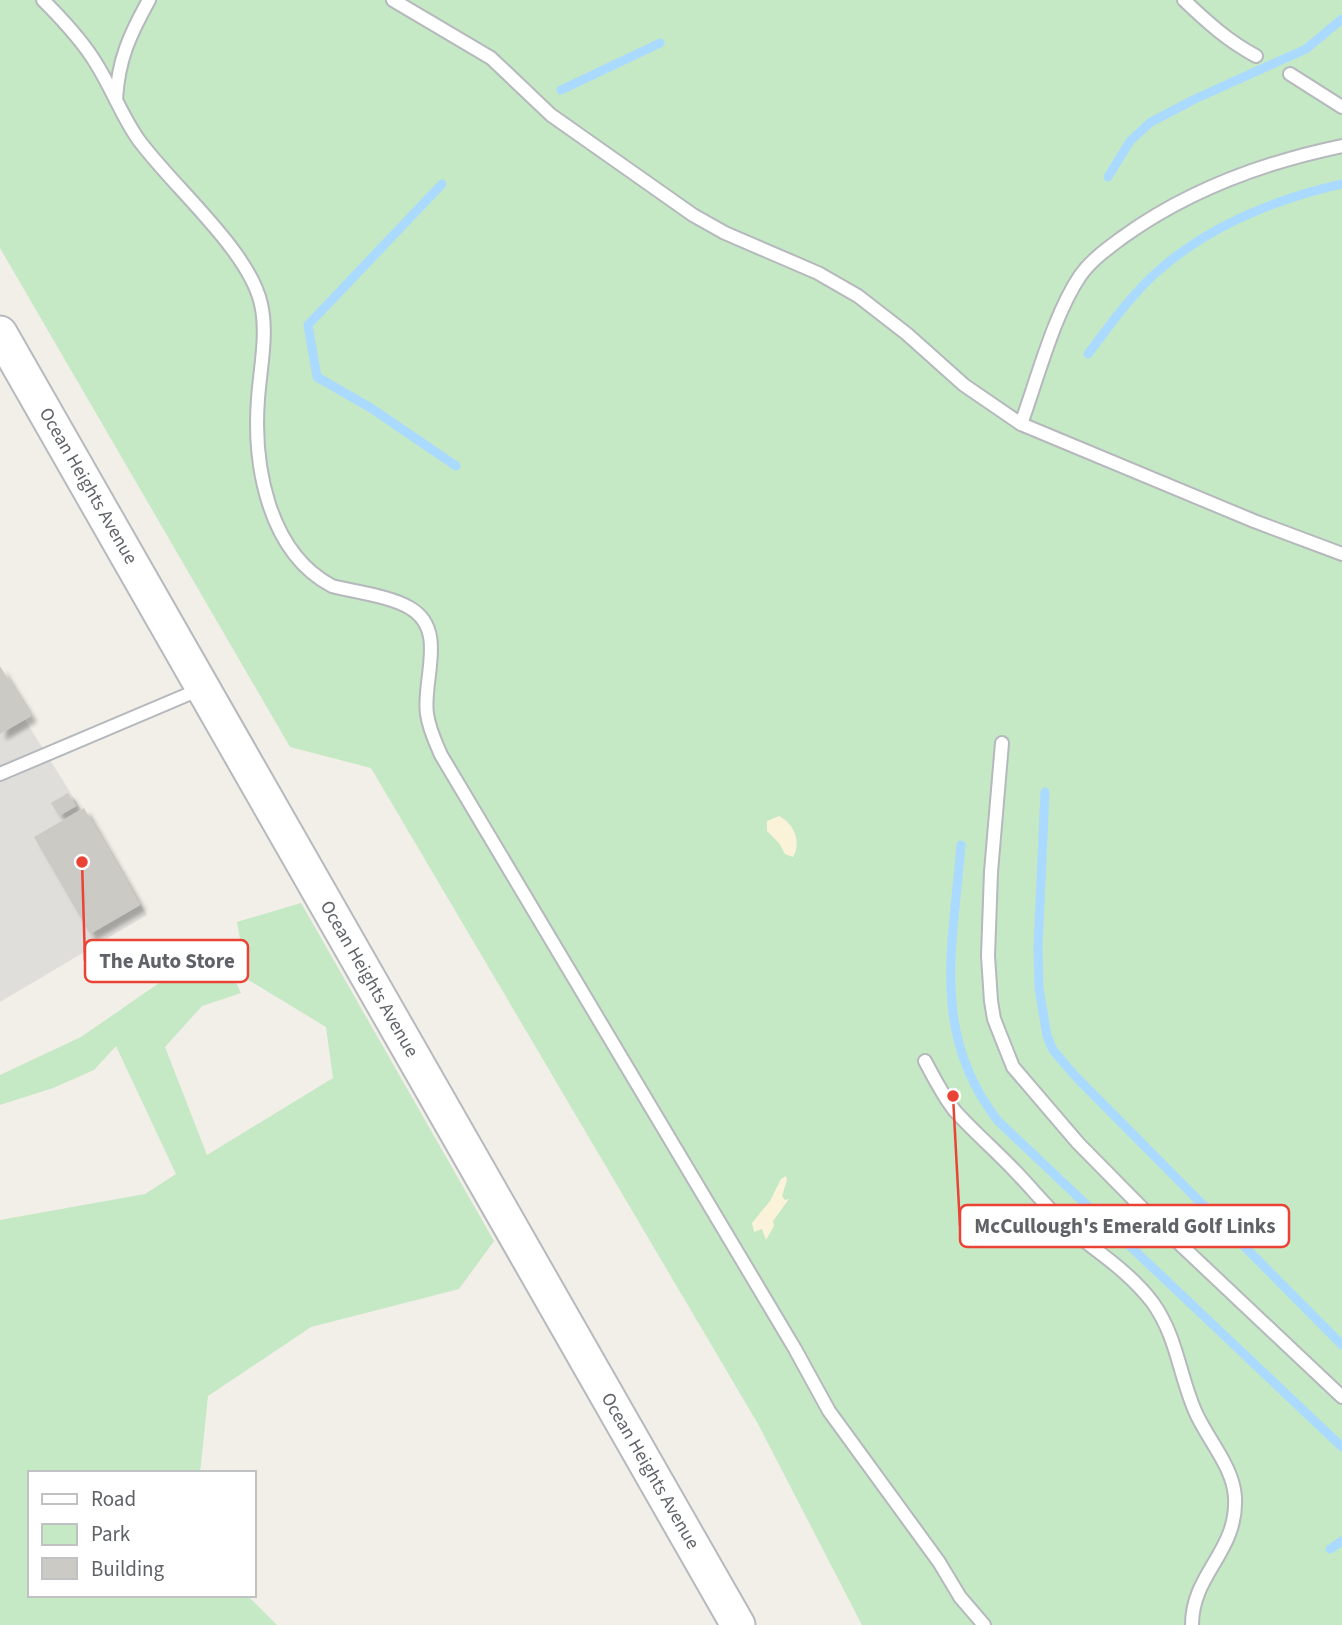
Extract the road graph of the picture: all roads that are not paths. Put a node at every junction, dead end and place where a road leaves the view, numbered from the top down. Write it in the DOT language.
graph roads {
  1 [pos="43,0"];
  2 [pos="149,0"];
  3 [pos="393,0"];
  4 [pos="1184,0"];
  5 [pos="1256,56"];
  6 [pos="1290,74"];
  7 [pos="116,101"];
  8 [pos="1342,107"];
  9 [pos="1342,146"];
  10 [pos="8,353"];
  11 [pos="1021,424"];
  12 [pos="1342,554"];
  13 [pos="203,688"];
  14 [pos="1002,743"];
  15 [pos="0,774"];
  16 [pos="925,1061"];
  17 [pos="1342,1397"];
  18 [pos="738,1625"];
  19 [pos="984,1625"];
  20 [pos="1192,1625"];
  1 -- 7 [label="lane"];
  2 -- 7 [label="lane"];
  3 -- 11 [label="lane"];
  4 -- 5 [label="lane"];
  6 -- 8 [label="lane"];
  7 -- 19 [label="lane"];
  9 -- 11 [label="lane"];
  10 -- 13 [label="main road, Ocean Heights Avenue"];
  11 -- 12 [label="lane"];
  13 -- 15 [label="lane"];
  13 -- 18 [label="main road, Ocean Heights Avenue"];
  14 -- 17 [label="lane"];
  16 -- 20 [label="lane"];
}
